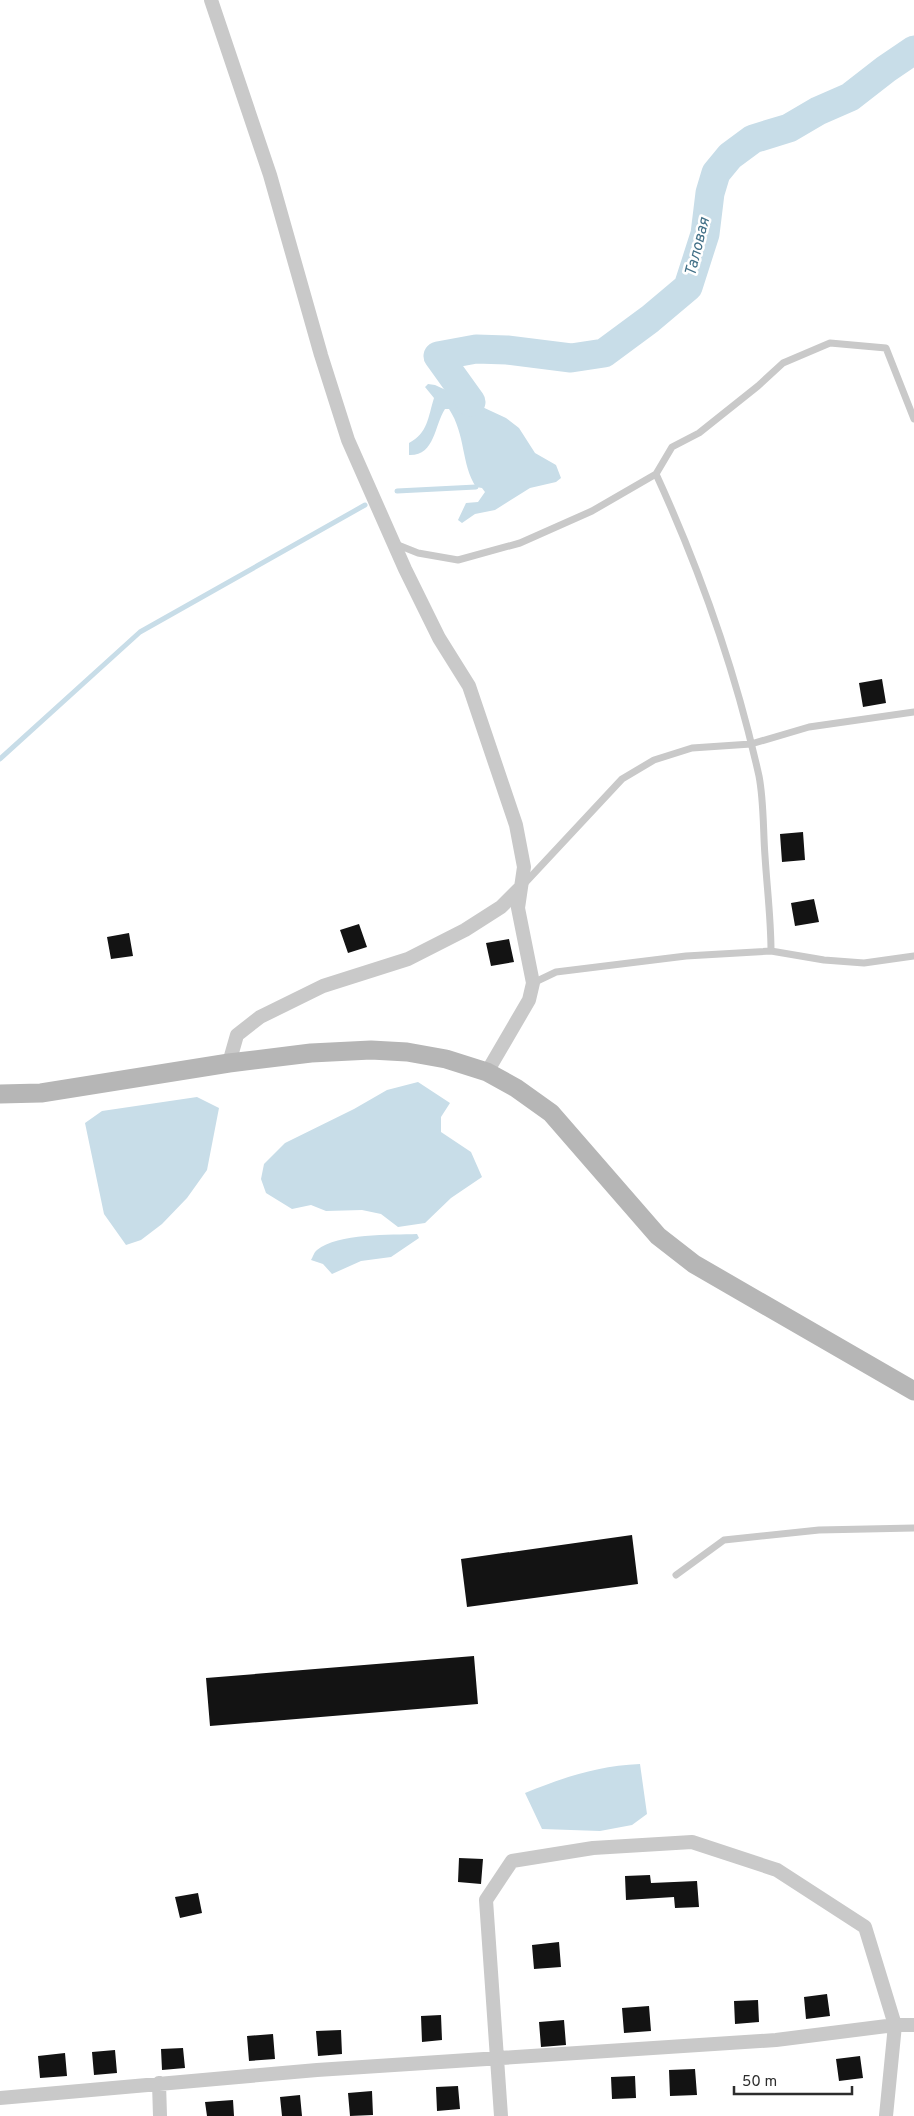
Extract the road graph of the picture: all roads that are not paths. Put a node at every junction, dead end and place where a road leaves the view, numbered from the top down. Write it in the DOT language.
graph roads {
  1 [pos="211,0"];
  2 [pos="914,419"];
  3 [pos="656,474"];
  4 [pos="389,530"];
  5 [pos="914,712"];
  6 [pos="751,744"];
  7 [pos="520,888"];
  8 [pos="772,951"];
  9 [pos="914,956"];
  10 [pos="533,983"];
  11 [pos="229,1063"];
  12 [pos="487,1072"];
  13 [pos="0,1094"];
  14 [pos="914,1391"];
  15 [pos="914,1528"];
  16 [pos="676,1575"];
  17 [pos="895,2025"];
  18 [pos="914,2025"];
  19 [pos="497,2060"];
  20 [pos="159,2083"];
  21 [pos="0,2098"];
  22 [pos="160,2116"];
  23 [pos="501,2116"];
  24 [pos="886,2116"];
  1 -- 4 [label="street"];
  2 -- 3 [label="lane"];
  3 -- 4 [label="lane"];
  3 -- 6 [label="lane"];
  4 -- 7 [label="street"];
  5 -- 6 [label="lane"];
  6 -- 7 [label="lane"];
  6 -- 8 [label="lane"];
  7 -- 10 [label="street"];
  7 -- 11 [label="street"];
  8 -- 9 [label="lane"];
  8 -- 10 [label="lane"];
  10 -- 12 [label="street"];
  11 -- 12 [label="main road"];
  11 -- 13 [label="main road"];
  12 -- 14 [label="main road"];
  15 -- 16 [label="lane"];
  17 -- 18 [label="street"];
  17 -- 19 [label="street"];
  17 -- 19 [label="street"];
  17 -- 24 [label="street"];
  19 -- 20 [label="street"];
  19 -- 23 [label="street"];
  20 -- 21 [label="street"];
  20 -- 22 [label="street"];
}
